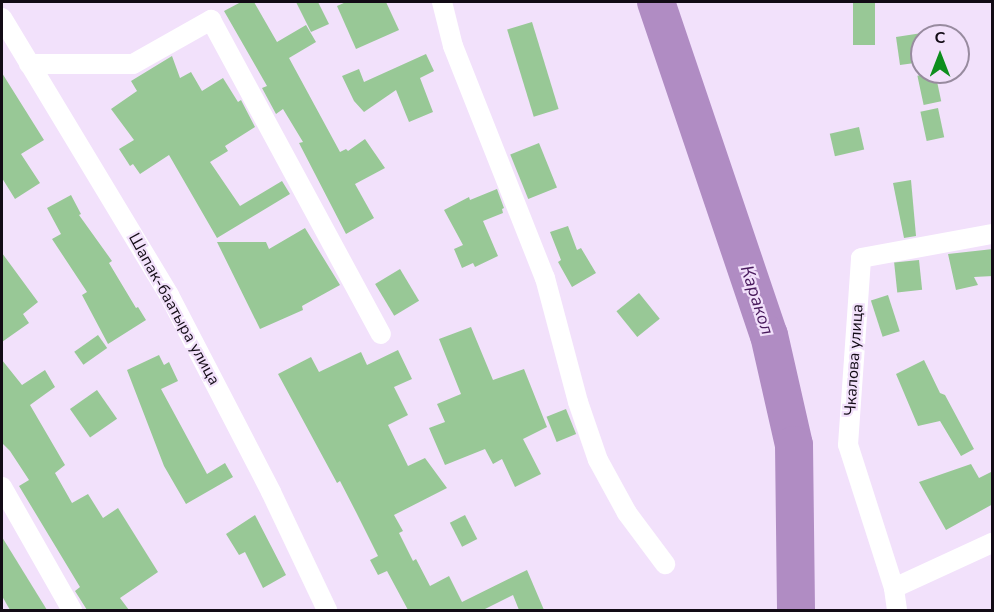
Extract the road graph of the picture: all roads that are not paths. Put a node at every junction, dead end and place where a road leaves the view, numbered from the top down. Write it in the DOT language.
graph roads {
  1 [pos="442,2"];
  2 [pos="2,18"];
  3 [pos="29,64"];
  4 [pos="993,234"];
  5 [pos="381,334"];
  6 [pos="2,487"];
  7 [pos="993,543"];
  8 [pos="665,564"];
  9 [pos="894,588"];
  10 [pos="72,610"];
  11 [pos="327,610"];
  12 [pos="897,610"];
  1 -- 8 [label="street"];
  2 -- 3 [label="street, Шапак-баатыра улица"];
  3 -- 5 [label="street"];
  3 -- 11 [label="street, Шапак-баатыра улица"];
  4 -- 9 [label="street, Чкалова улица"];
  6 -- 10 [label="street"];
  7 -- 9 [label="street"];
  9 -- 12 [label="street"];
}
